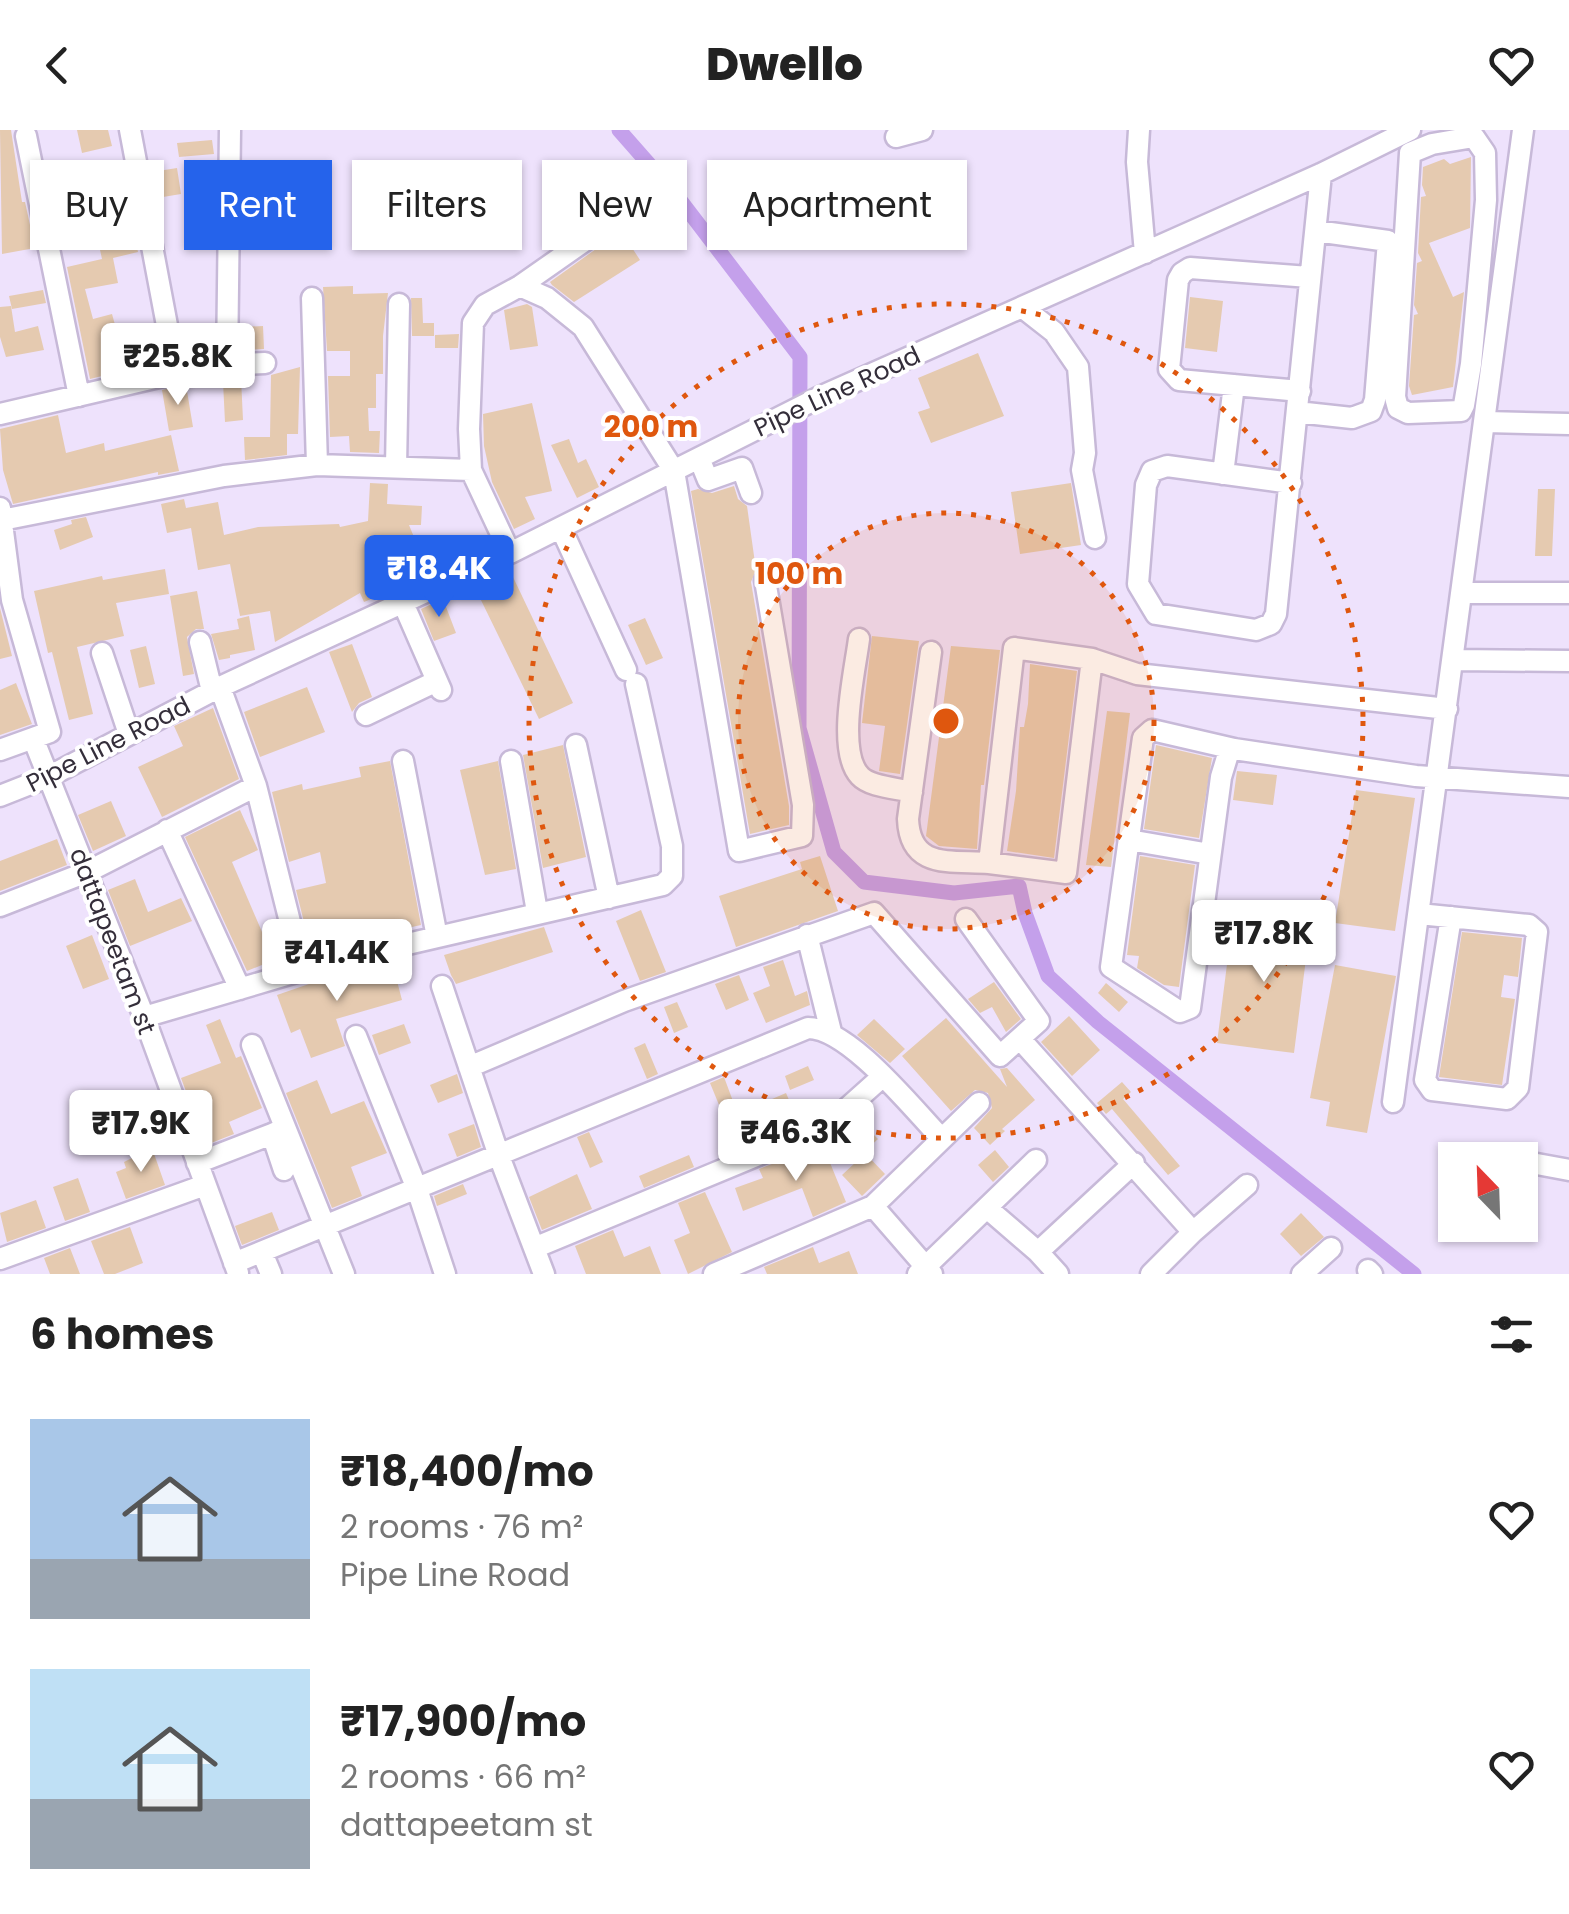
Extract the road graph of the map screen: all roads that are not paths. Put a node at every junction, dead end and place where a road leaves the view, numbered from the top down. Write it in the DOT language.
graph roads {
  1 [pos="130,130"];
  2 [pos="230,130"];
  3 [pos="922,130"];
  4 [pos="1138,130"];
  5 [pos="1410,130"];
  6 [pos="1523,130"];
  7 [pos="26,136"];
  8 [pos="896,137"];
  9 [pos="1321,174"];
  10 [pos="1486,200"];
  11 [pos="1514,202"];
  12 [pos="1316,231"];
  13 [pos="571,250"];
  14 [pos="1145,253"];
  15 [pos="1309,277"];
  16 [pos="520,286"];
  17 [pos="312,298"];
  18 [pos="399,304"];
  19 [pos="1030,313"];
  20 [pos="265,363"];
  21 [pos="1472,364"];
  22 [pos="227,365"];
  23 [pos="1493,367"];
  24 [pos="176,373"];
  25 [pos="1234,384"];
  26 [pos="80,396"];
  27 [pos="1298,401"];
  28 [pos="0,414"];
  29 [pos="1486,422"];
  30 [pos="1569,424"];
  31 [pos="716,449"];
  32 [pos="316,465"];
  33 [pos="396,467"];
  34 [pos="471,470"];
  35 [pos="674,471"];
  36 [pos="1223,474"];
  37 [pos="1291,483"];
  38 [pos="751,493"];
  39 [pos="1,514"];
  40 [pos="561,528"];
  41 [pos="1095,538"];
  42 [pos="510,553"];
  43 [pos="764,580"];
  44 [pos="1463,593"];
  45 [pos="1569,593"];
  46 [pos="6,600"];
  47 [pos="403,603"];
  48 [pos="858,639"];
  49 [pos="200,642"];
  50 [pos="931,652"];
  51 [pos="102,653"];
  52 [pos="1092,659"];
  53 [pos="1454,660"];
  54 [pos="1569,661"];
  55 [pos="216,688"];
  56 [pos="1447,708"];
  57 [pos="366,714"];
  58 [pos="129,734"];
  59 [pos="41,735"];
  60 [pos="576,745"];
  61 [pos="1234,749"];
  62 [pos="0,750"];
  63 [pos="403,761"];
  64 [pos="510,761"];
  65 [pos="48,777"];
  66 [pos="1438,779"];
  67 [pos="256,786"];
  68 [pos="1569,787"];
  69 [pos="912,792"];
  70 [pos="0,796"];
  71 [pos="167,830"];
  72 [pos="1128,840"];
  73 [pos="1210,854"];
  74 [pos="990,863"];
  75 [pos="86,872"];
  76 [pos="609,898"];
  77 [pos="0,906"];
  78 [pos="537,912"];
  79 [pos="1419,914"];
  80 [pos="1451,917"];
  81 [pos="966,919"];
  82 [pos="807,935"];
  83 [pos="437,937"];
  84 [pos="302,970"];
  85 [pos="442,986"];
  86 [pos="240,989"];
  87 [pos="144,1017"];
  88 [pos="831,1032"];
  89 [pos="356,1036"];
  90 [pos="1020,1039"];
  91 [pos="252,1044"];
  92 [pos="469,1066"];
  93 [pos="882,1077"];
  94 [pos="1393,1102"];
  95 [pos="978,1103"];
  96 [pos="278,1131"];
  97 [pos="942,1139"];
  98 [pos="499,1156"];
  99 [pos="1036,1160"];
  100 [pos="1134,1162"];
  101 [pos="198,1164"];
  102 [pos="1538,1164"];
  103 [pos="284,1170"];
  104 [pos="1569,1170"];
  105 [pos="205,1184"];
  106 [pos="1247,1186"];
  107 [pos="417,1189"];
  108 [pos="873,1206"];
  109 [pos="987,1208"];
  110 [pos="326,1226"];
  111 [pos="1193,1232"];
  112 [pos="534,1248"];
  113 [pos="1331,1248"];
  114 [pos="1038,1252"];
  115 [pos="0,1259"];
  116 [pos="236,1268"];
  117 [pos="925,1271"];
  118 [pos="721,1272"];
  119 [pos="344,1274"];
  120 [pos="445,1274"];
  121 [pos="544,1274"];
  122 [pos="1058,1274"];
  123 [pos="1150,1274"];
  124 [pos="1302,1274"];
  1 -- 24 [label="street"];
  2 -- 22 [label="street"];
  3 -- 8 [label="street"];
  4 -- 14 [label="street"];
  5 -- 9 [label="street, Pipe Line Road"];
  6 -- 11 [label="street"];
  7 -- 26 [label="street"];
  9 -- 12 [label="street"];
  9 -- 14 [label="street, Pipe Line Road"];
  10 -- 11 [label="street"];
  10 -- 21 [label="street"];
  10 -- 21 [label="street"];
  11 -- 23 [label="street"];
  12 -- 15 [label="street"];
  12 -- 27 [label="street"];
  13 -- 16 [label="street"];
  14 -- 19 [label="street, Pipe Line Road"];
  15 -- 25 [label="street"];
  15 -- 27 [label="street"];
  16 -- 34 [label="street"];
  16 -- 35 [label="street"];
  17 -- 32 [label="street"];
  18 -- 33 [label="street"];
  19 -- 31 [label="street, Pipe Line Road"];
  19 -- 41 [label="street"];
  20 -- 22 [label="street"];
  21 -- 23 [label="street"];
  22 -- 24 [label="street"];
  23 -- 29 [label="street"];
  24 -- 26 [label="street"];
  25 -- 27 [label="street"];
  25 -- 36 [label="street"];
  26 -- 28 [label="street"];
  27 -- 37 [label="street"];
  29 -- 30 [label="street"];
  29 -- 44 [label="street"];
  31 -- 35 [label="street, Pipe Line Road"];
  31 -- 38 [label="street"];
  32 -- 33 [label="street"];
  32 -- 39 [label="street"];
  33 -- 34 [label="street"];
  34 -- 42 [label="street"];
  35 -- 40 [label="street, Pipe Line Road"];
  35 -- 43 [label="street"];
  36 -- 37 [label="street"];
  36 -- 37 [label="street"];
  39 -- 46 [label="street"];
  40 -- 42 [label="street, Pipe Line Road"];
  40 -- 76 [label="street"];
  42 -- 47 [label="street, Pipe Line Road"];
  44 -- 45 [label="street"];
  44 -- 53 [label="street"];
  46 -- 59 [label="street"];
  47 -- 55 [label="street, Pipe Line Road"];
  47 -- 57 [label="street"];
  48 -- 69 [label="street"];
  49 -- 55 [label="street"];
  50 -- 69 [label="street"];
  51 -- 58 [label="street"];
  52 -- 56 [label="street"];
  52 -- 74 [label="street"];
  52 -- 74 [label="street"];
  53 -- 54 [label="street"];
  53 -- 56 [label="street"];
  55 -- 58 [label="street, Pipe Line Road"];
  55 -- 67 [label="street"];
  56 -- 66 [label="street"];
  58 -- 65 [label="street, Pipe Line Road"];
  59 -- 62 [label="street"];
  59 -- 65 [label="street, dattapeetam st"];
  60 -- 76 [label="street"];
  61 -- 66 [label="street"];
  61 -- 72 [label="street"];
  61 -- 73 [label="street"];
  63 -- 83 [label="street"];
  64 -- 78 [label="street"];
  65 -- 70 [label="street, Pipe Line Road"];
  65 -- 75 [label="street, dattapeetam st"];
  66 -- 68 [label="street"];
  66 -- 79 [label="street"];
  67 -- 71 [label="street"];
  67 -- 84 [label="street"];
  69 -- 74 [label="street"];
  71 -- 75 [label="street"];
  71 -- 86 [label="street"];
  72 -- 73 [label="street"];
  72 -- 73 [label="street"];
  75 -- 77 [label="street"];
  75 -- 87 [label="street, dattapeetam st"];
  76 -- 78 [label="street"];
  78 -- 83 [label="street"];
  79 -- 80 [label="street"];
  79 -- 94 [label="street"];
  80 -- 80 [label="street"];
  81 -- 90 [label="street"];
  82 -- 88 [label="street"];
  82 -- 90 [label="street"];
  82 -- 92 [label="street"];
  83 -- 84 [label="street"];
  84 -- 86 [label="street"];
  85 -- 92 [label="street"];
  86 -- 87 [label="street"];
  87 -- 101 [label="street, dattapeetam st"];
  88 -- 93 [label="street"];
  88 -- 98 [label="street"];
  89 -- 107 [label="street"];
  90 -- 100 [label="street"];
  91 -- 96 [label="street"];
  92 -- 98 [label="street"];
  93 -- 97 [label="street"];
  93 -- 112 [label="street"];
  95 -- 97 [label="street"];
  96 -- 101 [label="street"];
  96 -- 103 [label="street"];
  96 -- 110 [label="street"];
  97 -- 108 [label="street"];
  98 -- 107 [label="street"];
  98 -- 112 [label="street"];
  99 -- 109 [label="street"];
  100 -- 111 [label="street"];
  100 -- 114 [label="street"];
  101 -- 105 [label="street, dattapeetam st"];
  102 -- 104 [label="street"];
  105 -- 115 [label="street"];
  105 -- 116 [label="street, dattapeetam st"];
  106 -- 111 [label="street"];
  107 -- 110 [label="street"];
  107 -- 120 [label="street"];
  108 -- 117 [label="street"];
  108 -- 118 [label="street"];
  109 -- 114 [label="street"];
  109 -- 117 [label="street"];
  110 -- 116 [label="street"];
  110 -- 119 [label="street"];
  111 -- 123 [label="street"];
  112 -- 121 [label="street"];
  113 -- 124 [label="street"];
  114 -- 122 [label="street"];
}
